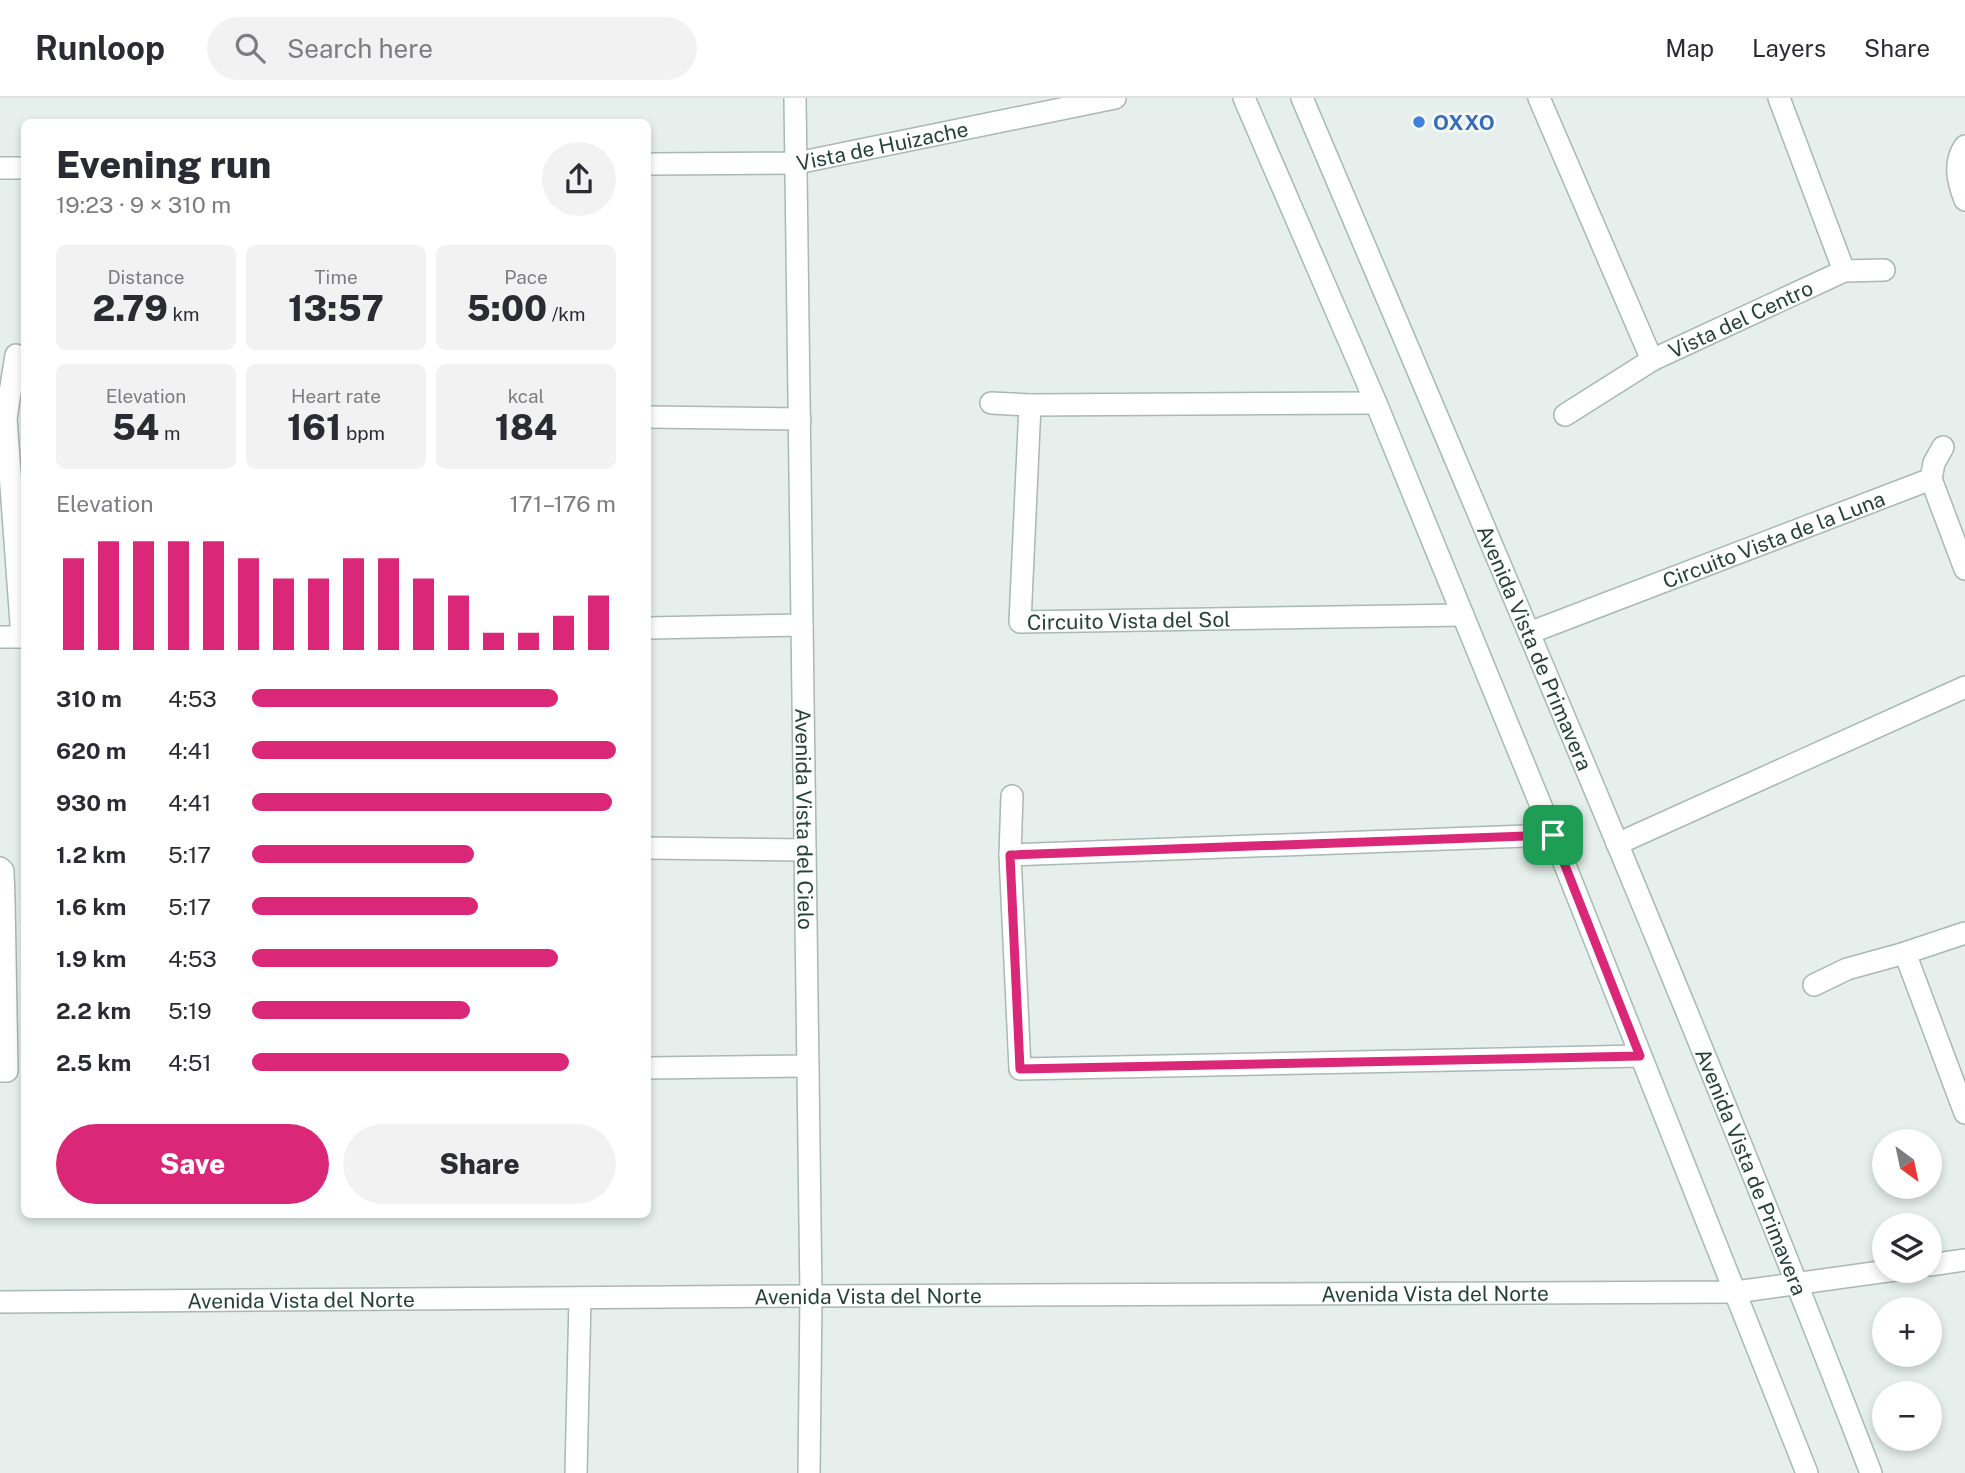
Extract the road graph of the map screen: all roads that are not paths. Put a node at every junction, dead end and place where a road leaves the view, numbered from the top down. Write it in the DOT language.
graph roads {
  1 [pos="795,98"];
  2 [pos="1115,98"];
  3 [pos="1244,98"];
  4 [pos="1301,98"];
  5 [pos="1539,98"];
  6 [pos="1779,98"];
  7 [pos="1965,146"];
  8 [pos="797,163"];
  9 [pos="651,164"];
  10 [pos="0,168"];
  11 [pos="21,168"];
  12 [pos="1965,200"];
  13 [pos="1884,270"];
  14 [pos="1844,271"];
  15 [pos="16,355"];
  16 [pos="1652,360"];
  17 [pos="991,403"];
  18 [pos="1376,403"];
  19 [pos="1030,405"];
  20 [pos="1565,415"];
  21 [pos="651,416"];
  22 [pos="3,418"];
  23 [pos="800,419"];
  24 [pos="1943,447"];
  25 [pos="1931,479"];
  26 [pos="1965,569"];
  27 [pos="21,615"];
  28 [pos="1462,615"];
  29 [pos="803,625"];
  30 [pos="651,628"];
  31 [pos="1529,632"];
  32 [pos="0,637"];
  33 [pos="21,637"];
  34 [pos="1965,687"];
  35 [pos="1012,796"];
  36 [pos="1553,835"];
  37 [pos="1617,844"];
  38 [pos="651,848"];
  39 [pos="805,850"];
  40 [pos="1010,855"];
  41 [pos="0,868"];
  42 [pos="1965,933"];
  43 [pos="1905,953"];
  44 [pos="1814,985"];
  45 [pos="1640,1056"];
  46 [pos="808,1066"];
  47 [pos="651,1068"];
  48 [pos="0,1071"];
  49 [pos="1965,1113"];
  50 [pos="1965,1260"];
  51 [pos="1942,1263"];
  52 [pos="1872,1273"];
  53 [pos="1798,1284"];
  54 [pos="1736,1292"];
  55 [pos="811,1296"];
  56 [pos="580,1298"];
  57 [pos="0,1302"];
  58 [pos="576,1473"];
  59 [pos="809,1473"];
  60 [pos="1807,1473"];
  61 [pos="1871,1473"];
  1 -- 8 [label="street, Avenida Vista del Cielo"];
  2 -- 8 [label="street, Vista de Huizache"];
  3 -- 18 [label="street"];
  4 -- 31 [label="street, Avenida Vista de Primavera"];
  5 -- 16 [label="street, Vista del Centro"];
  6 -- 14 [label="street"];
  7 -- 12 [label="street"];
  8 -- 9 [label="street, Vista de Huizache"];
  8 -- 23 [label="street, Avenida Vista del Cielo"];
  10 -- 11 [label="street"];
  13 -- 14 [label="street"];
  14 -- 16 [label="street, Vista del Centro"];
  15 -- 22 [label="street"];
  16 -- 20 [label="street"];
  17 -- 19 [label="street"];
  18 -- 19 [label="street"];
  18 -- 28 [label="street"];
  19 -- 28 [label="street, Circuito Vista del Sol"];
  21 -- 23 [label="street"];
  22 -- 27 [label="street"];
  23 -- 29 [label="street, Avenida Vista del Cielo"];
  24 -- 25 [label="street"];
  25 -- 26 [label="street"];
  25 -- 31 [label="street, Circuito Vista de la Luna"];
  28 -- 36 [label="street"];
  29 -- 30 [label="street"];
  29 -- 39 [label="street, Avenida Vista del Cielo"];
  31 -- 37 [label="street, Avenida Vista de Primavera"];
  32 -- 33 [label="street"];
  34 -- 37 [label="street"];
  35 -- 40 [label="street"];
  36 -- 40 [label="street"];
  36 -- 45 [label="street"];
  37 -- 53 [label="street, Avenida Vista de Primavera"];
  38 -- 39 [label="street"];
  39 -- 46 [label="street, Avenida Vista del Cielo"];
  40 -- 45 [label="street"];
  41 -- 48 [label="street"];
  42 -- 43 [label="street"];
  43 -- 44 [label="street"];
  43 -- 49 [label="street"];
  45 -- 54 [label="street"];
  46 -- 47 [label="street"];
  46 -- 55 [label="street, Avenida Vista del Cielo"];
  50 -- 51 [label="street"];
  52 -- 53 [label="street, Avenida Vista del Norte"];
  53 -- 54 [label="street, Avenida Vista del Norte"];
  53 -- 61 [label="street, Avenida Vista de Primavera"];
  54 -- 55 [label="street, Avenida Vista del Norte"];
  54 -- 60 [label="street"];
  55 -- 56 [label="street, Avenida Vista del Norte"];
  55 -- 59 [label="street, Avenida Vista del Cielo"];
  56 -- 57 [label="street, Avenida Vista del Norte"];
  56 -- 58 [label="street"];
}
